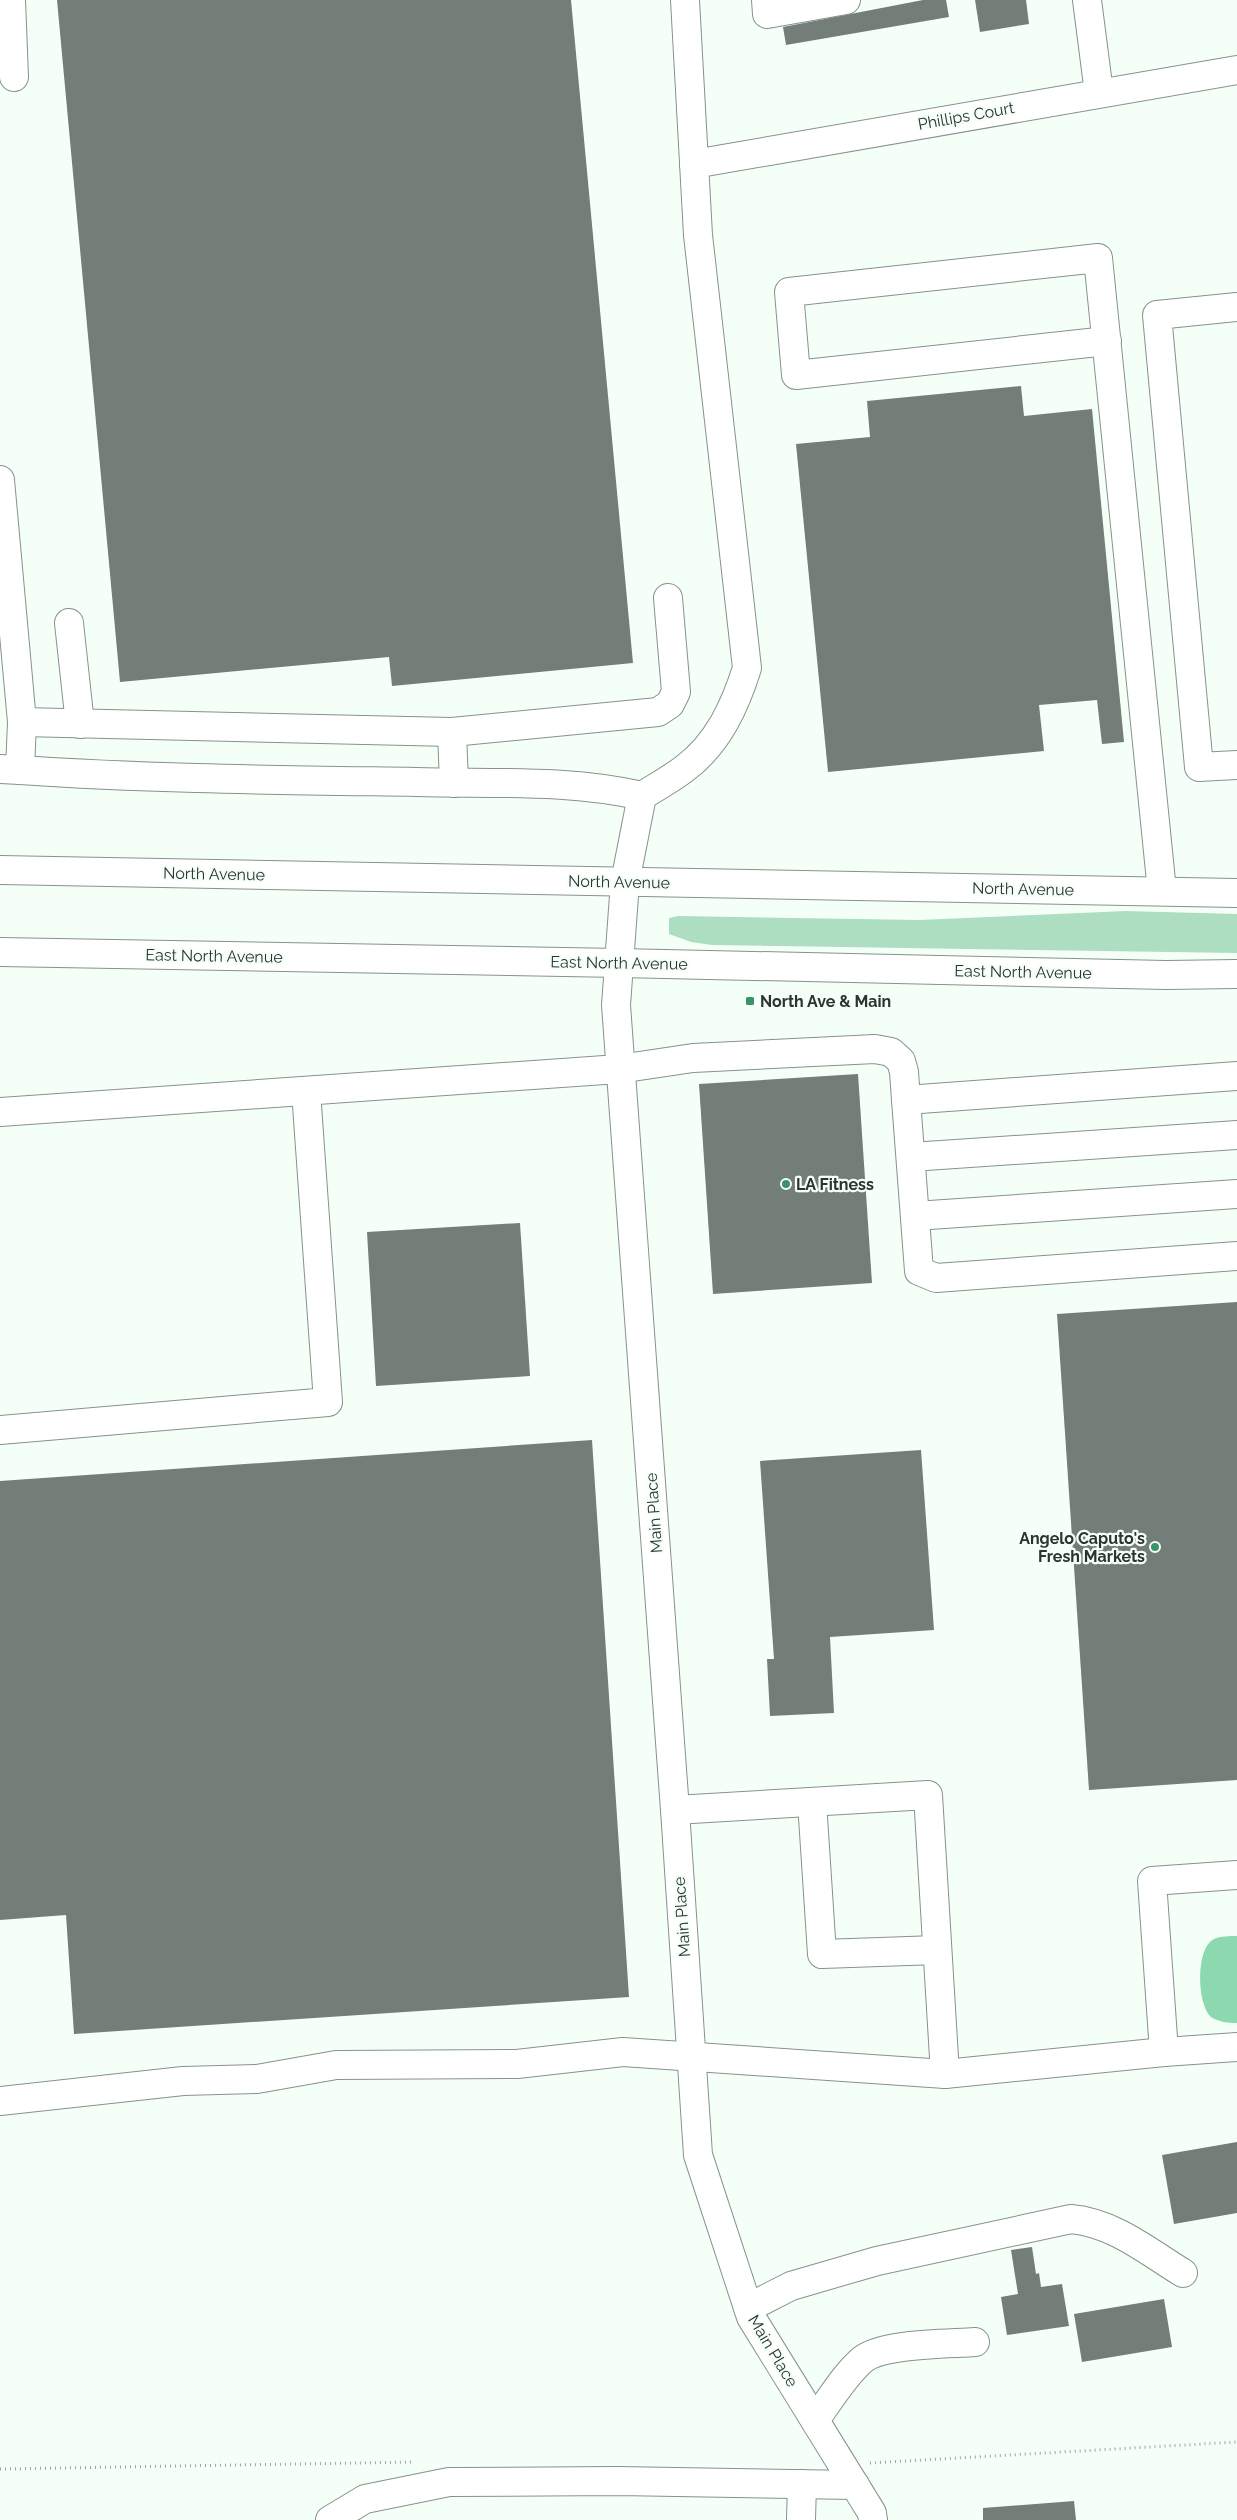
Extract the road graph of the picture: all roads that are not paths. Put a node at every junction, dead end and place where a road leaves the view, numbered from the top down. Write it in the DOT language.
graph roads {
  1 [pos="11,0"];
  2 [pos="685,0"];
  3 [pos="766,0"];
  4 [pos="846,0"];
  5 [pos="1087,0"];
  6 [pos="1237,70"];
  7 [pos="14,77"];
  8 [pos="1098,93"];
  9 [pos="694,164"];
  10 [pos="1237,307"];
  11 [pos="1107,341"];
  12 [pos="0,480"];
  13 [pos="668,598"];
  14 [pos="69,622"];
  15 [pos="22,722"];
  16 [pos="80,724"];
  17 [pos="452,732"];
  18 [pos="1237,765"];
  19 [pos="10,770"];
  20 [pos="454,783"];
  21 [pos="642,796"];
  22 [pos="0,870"];
  23 [pos="625,882"];
  24 [pos="1162,891"];
  25 [pos="1237,893"];
  26 [pos="0,952"];
  27 [pos="620,963"];
  28 [pos="1237,974"];
  29 [pos="619,1069"];
  30 [pos="1237,1076"];
  31 [pos="306,1091"];
  32 [pos="906,1100"];
  33 [pos="0,1112"];
  34 [pos="1237,1135"];
  35 [pos="911,1157"];
  36 [pos="1237,1194"];
  37 [pos="915,1216"];
  38 [pos="1237,1256"];
  39 [pos="0,1430"];
  40 [pos="812,1802"];
  41 [pos="675,1810"];
  42 [pos="1237,1875"];
  43 [pos="938,1950"];
  44 [pos="1237,2047"];
  45 [pos="1164,2052"];
  46 [pos="691,2058"];
  47 [pos="945,2074"];
  48 [pos="0,2102"];
  49 [pos="1183,2273"];
  50 [pos="748,2308"];
  51 [pos="975,2342"];
  52 [pos="815,2420"];
  53 [pos="857,2475"];
  54 [pos="802,2484"];
  55 [pos="330,2520"];
  56 [pos="802,2520"];
  57 [pos="873,2520"];
  1 -- 7 [label="main road"];
  2 -- 9 [label="main road"];
  3 -- 4 [label="main road"];
  5 -- 8 [label="main road"];
  6 -- 8 [label="main road, Phillips Court"];
  8 -- 9 [label="main road, Phillips Court"];
  9 -- 21 [label="main road"];
  10 -- 18 [label="main road"];
  11 -- 11 [label="main road"];
  11 -- 24 [label="main road"];
  12 -- 15 [label="main road"];
  13 -- 17 [label="main road"];
  14 -- 16 [label="main road"];
  15 -- 16 [label="main road"];
  15 -- 19 [label="main road"];
  16 -- 17 [label="main road"];
  17 -- 20 [label="main road"];
  19 -- 20 [label="main road"];
  20 -- 21 [label="main road"];
  21 -- 23 [label="main road, Main Place"];
  22 -- 23 [label="main road, North Avenue"];
  23 -- 24 [label="main road, North Avenue"];
  23 -- 27 [label="main road, Main Place"];
  24 -- 25 [label="main road, North Avenue"];
  26 -- 27 [label="main road, East North Avenue"];
  27 -- 28 [label="main road, East North Avenue"];
  27 -- 29 [label="main road, Main Place"];
  29 -- 31 [label="main road"];
  29 -- 32 [label="main road"];
  29 -- 41 [label="main road, Main Place"];
  30 -- 32 [label="main road"];
  31 -- 33 [label="main road"];
  31 -- 39 [label="main road"];
  32 -- 35 [label="main road"];
  34 -- 35 [label="main road"];
  35 -- 37 [label="main road"];
  36 -- 37 [label="main road"];
  37 -- 38 [label="main road"];
  40 -- 41 [label="main road"];
  40 -- 43 [label="main road"];
  40 -- 43 [label="main road"];
  41 -- 46 [label="main road, Main Place"];
  42 -- 45 [label="main road"];
  43 -- 47 [label="main road"];
  44 -- 45 [label="main road"];
  45 -- 47 [label="main road"];
  46 -- 47 [label="main road"];
  46 -- 48 [label="main road"];
  46 -- 50 [label="main road, Main Place"];
  49 -- 50 [label="main road"];
  50 -- 52 [label="main road, Main Place"];
  51 -- 52 [label="main road"];
  52 -- 53 [label="main road, Main Place"];
  53 -- 54 [label="main road"];
  53 -- 57 [label="main road, Main Place"];
  54 -- 55 [label="main road"];
  54 -- 56 [label="main road"];
}
